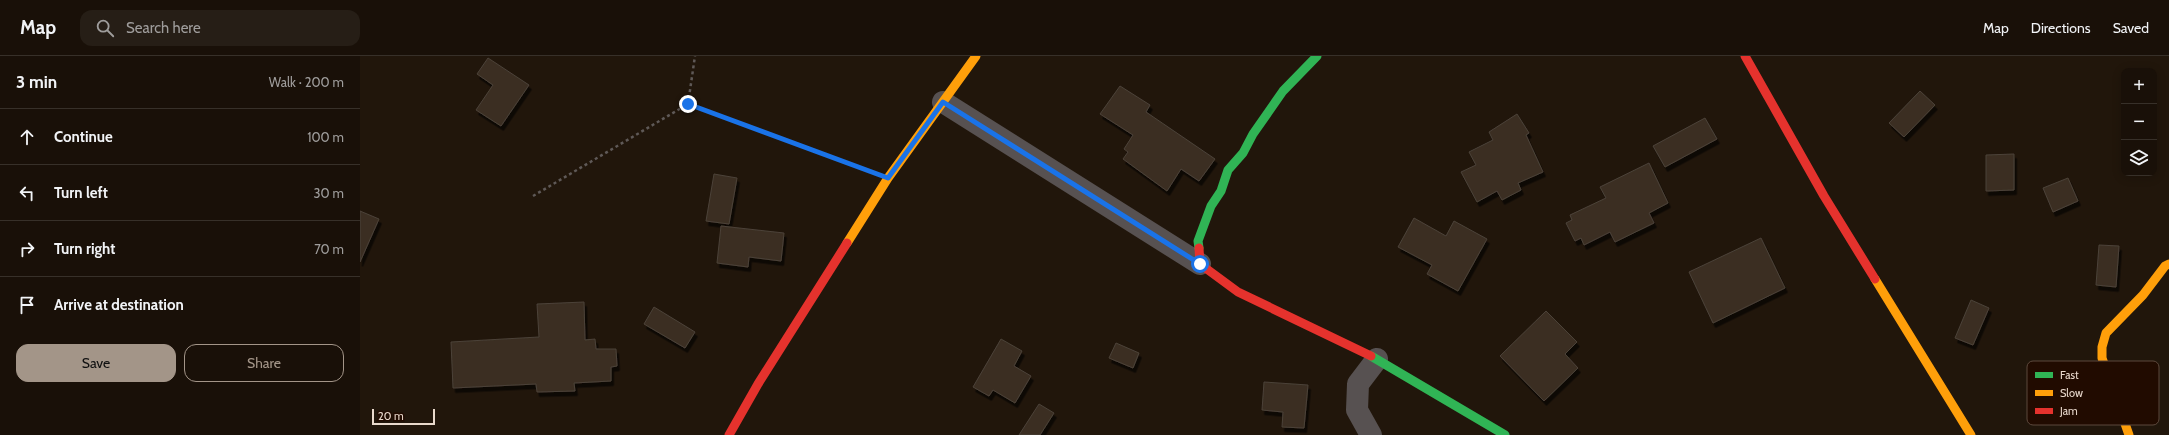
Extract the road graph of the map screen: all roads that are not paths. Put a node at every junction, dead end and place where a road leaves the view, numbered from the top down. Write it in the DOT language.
graph roads {
  1 [pos="976,56"];
  2 [pos="1317,56"];
  3 [pos="1745,56"];
  4 [pos="943,102"];
  5 [pos="1200,264"];
  6 [pos="2169,264"];
  7 [pos="1377,359"];
  8 [pos="2103,361"];
  9 [pos="2125,425"];
  10 [pos="729,435"];
  11 [pos="1371,435"];
  12 [pos="1505,435"];
  13 [pos="1971,435"];
  14 [pos="2129,435"];
  1 -- 4 [label="street"];
  2 -- 5 [label="street"];
  3 -- 13 [label="street"];
  4 -- 5 [label="street"];
  4 -- 10 [label="street"];
  5 -- 7 [label="street"];
  6 -- 8 [label="street"];
  7 -- 11 [label="street"];
  7 -- 12 [label="street"];
  9 -- 14 [label="street"];
}
